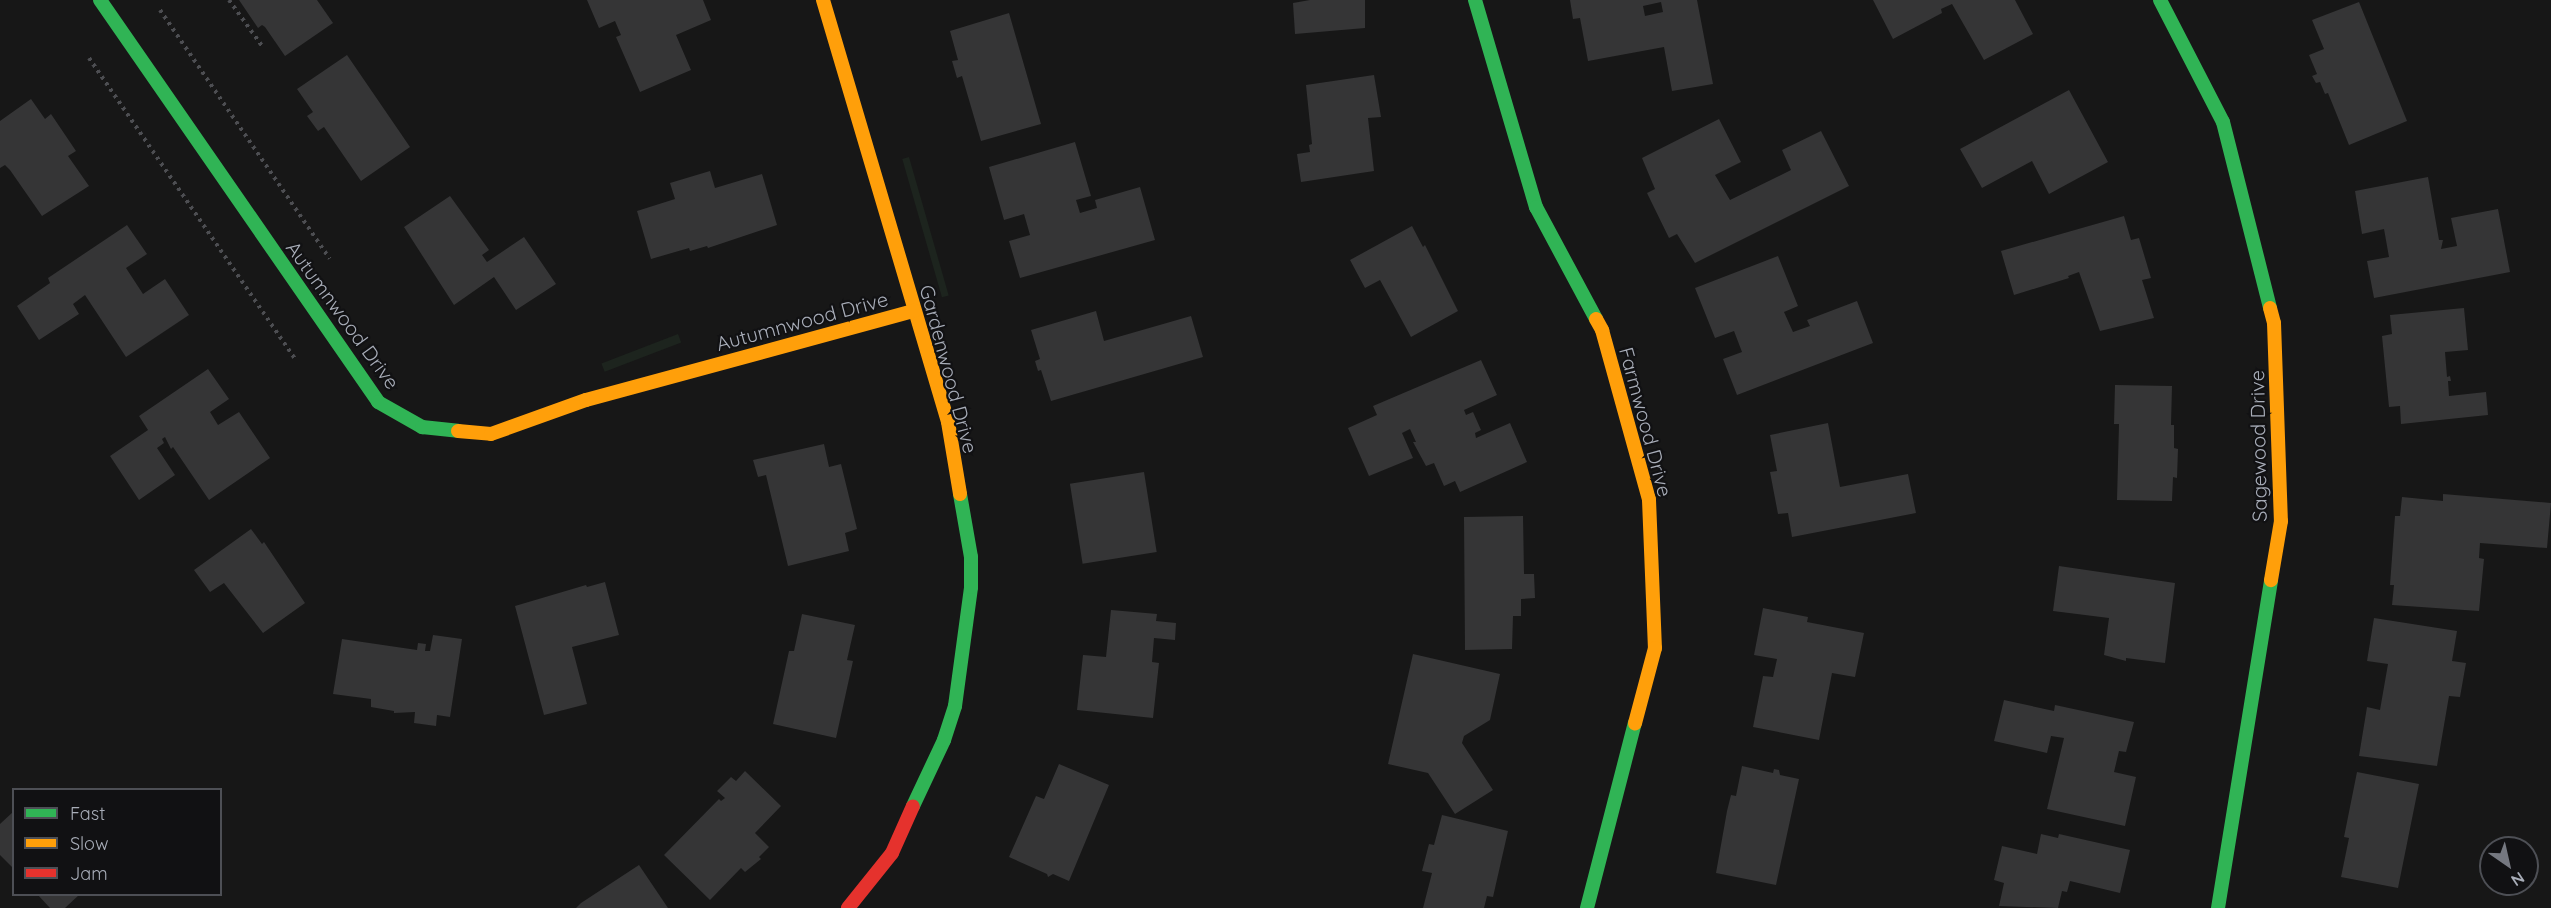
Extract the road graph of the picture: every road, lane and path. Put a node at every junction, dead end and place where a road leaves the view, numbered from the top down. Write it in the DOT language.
graph roads {
  1 [pos="100,0"];
  2 [pos="230,0"];
  3 [pos="823,0"];
  4 [pos="1474,0"];
  5 [pos="2160,0"];
  6 [pos="160,10"];
  7 [pos="262,46"];
  8 [pos="89,58"];
  9 [pos="330,259"];
  10 [pos="914,311"];
  11 [pos="295,359"];
  12 [pos="848,908"];
  13 [pos="1587,908"];
  14 [pos="2218,908"];
  1 -- 10 [label="street, Autumnwood Drive"];
  2 -- 7 [label="path"];
  3 -- 10 [label="street, Gardenwood Drive"];
  4 -- 13 [label="street, Farmwood Drive"];
  5 -- 14 [label="street, Sagewood Drive"];
  6 -- 9 [label="path"];
  8 -- 11 [label="path"];
  10 -- 12 [label="street, Gardenwood Drive"];
}
